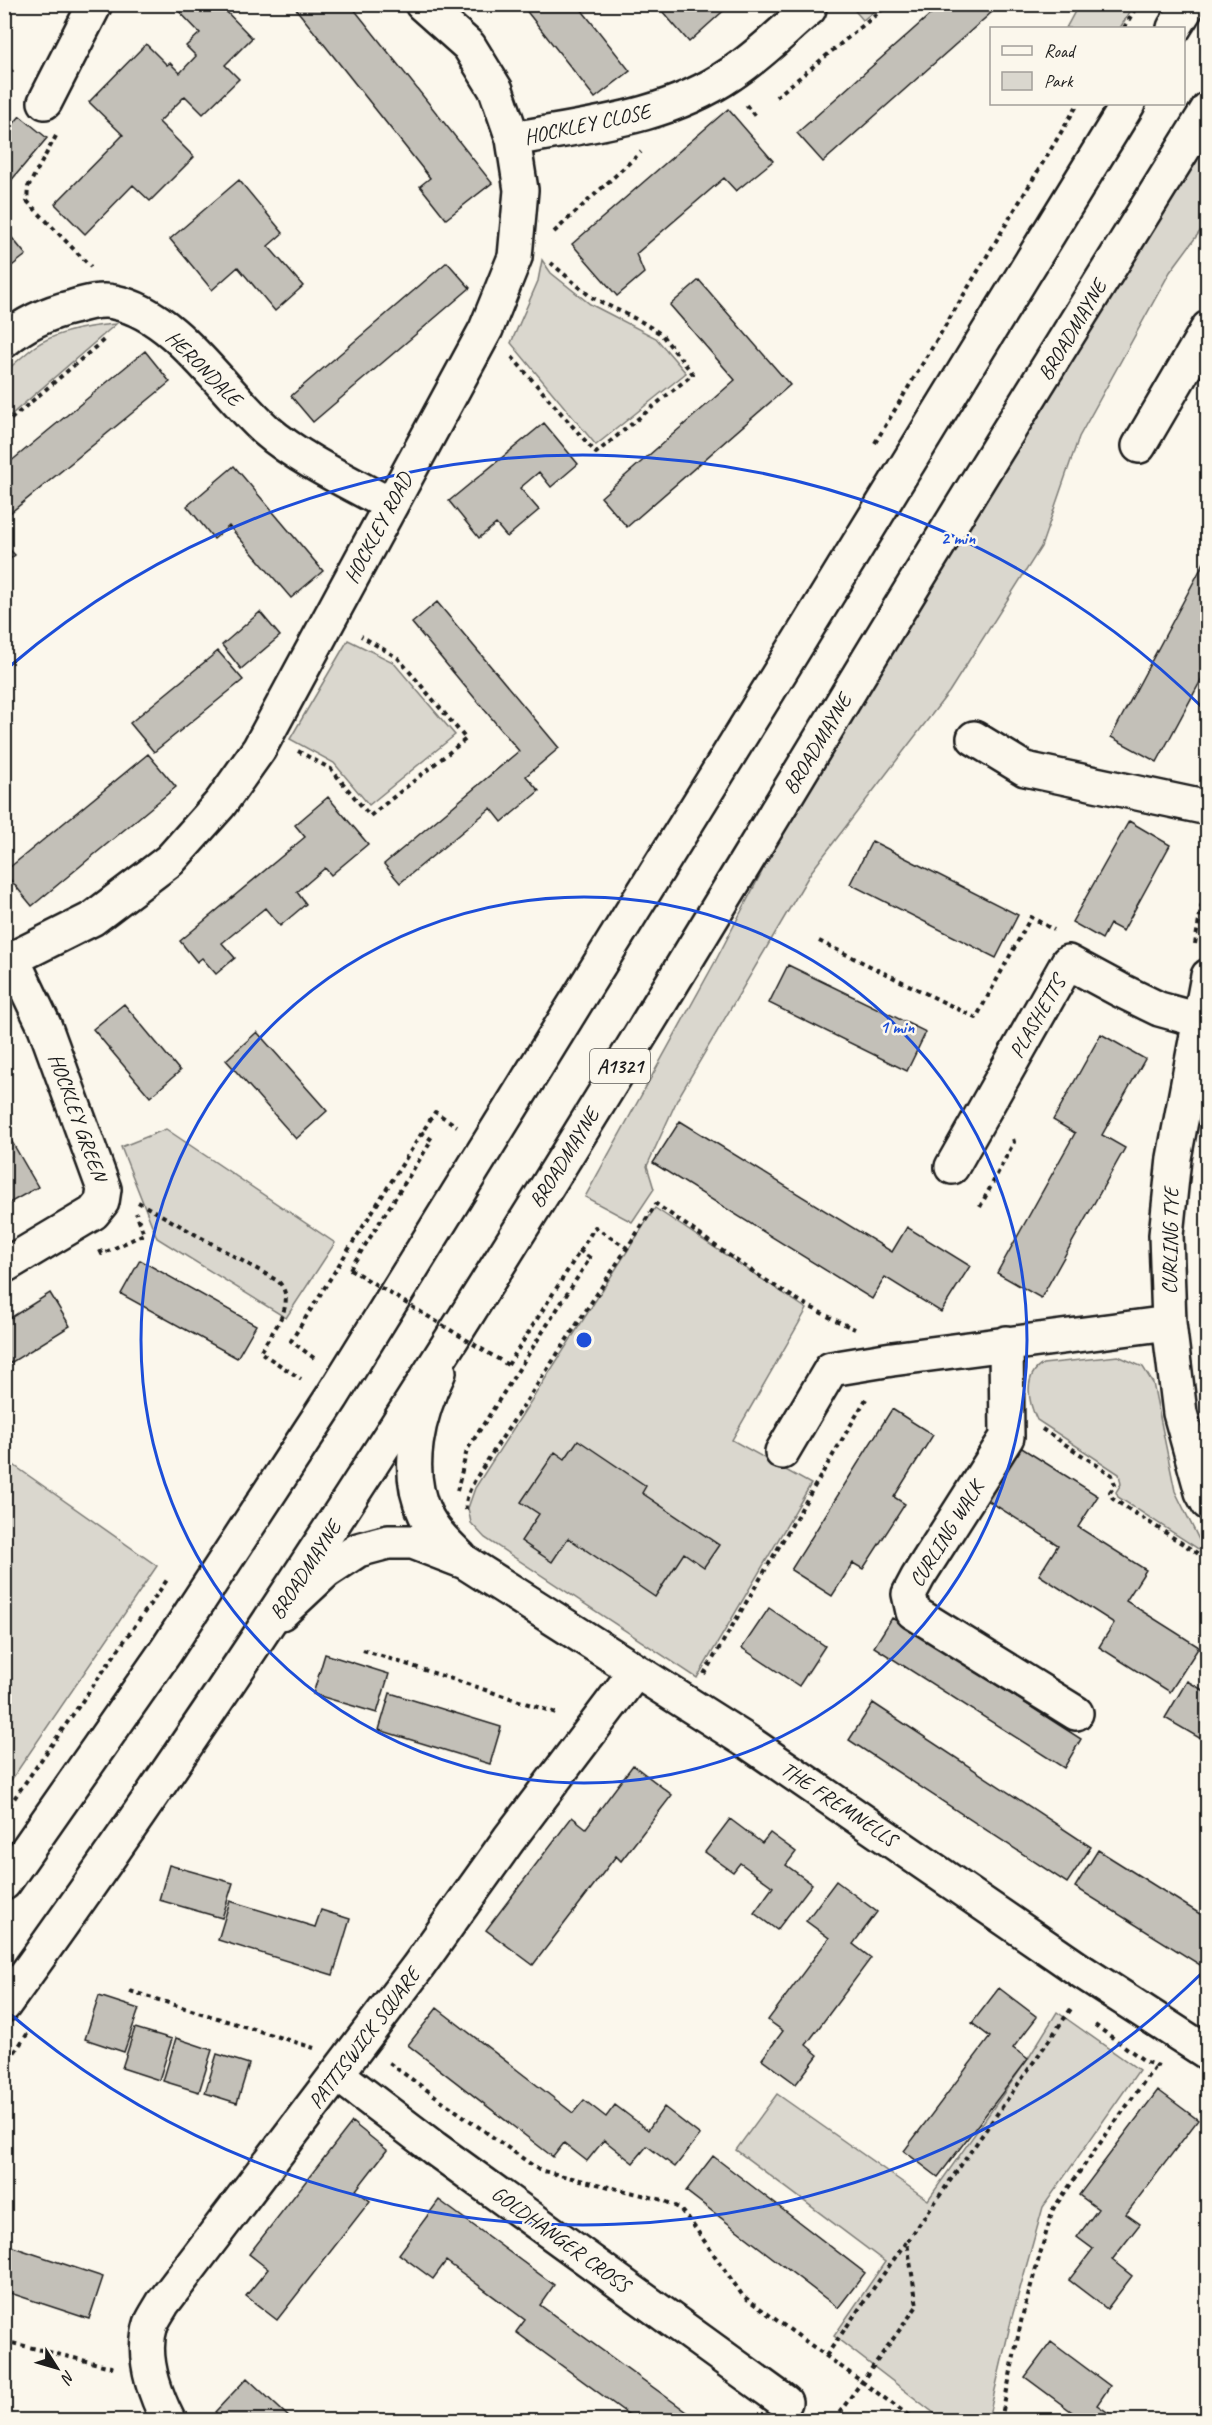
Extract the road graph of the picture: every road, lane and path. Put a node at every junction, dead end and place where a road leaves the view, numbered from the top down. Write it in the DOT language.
graph roads {
  1 [pos="95,4"];
  2 [pos="422,4"];
  3 [pos="889,4"];
  4 [pos="1138,4"];
  5 [pos="1189,4"];
  6 [pos="808,9"];
  7 [pos="1125,27"];
  8 [pos="1175,27"];
  9 [pos="776,97"];
  10 [pos="741,99"];
  11 [pos="1077,105"];
  12 [pos="1127,105"];
  13 [pos="1208,109"];
  14 [pos="53,114"];
  15 [pos="755,116"];
  16 [pos="513,140"];
  17 [pos="648,145"];
  18 [pos="546,240"];
  19 [pos="549,261"];
  20 [pos="98,274"];
  21 [pos="1208,328"];
  22 [pos="107,337"];
  23 [pos="4,341"];
  24 [pos="510,354"];
  25 [pos="4,425"];
  26 [pos="874,444"];
  27 [pos="1139,446"];
  28 [pos="391,506"];
  29 [pos="359,636"];
  30 [pos="974,738"];
  31 [pos="293,748"];
  32 [pos="1208,808"];
  33 [pos="9,961"];
  34 [pos="1208,976"];
  35 [pos="1199,1020"];
  36 [pos="462,1118"];
  37 [pos="457,1126"];
  38 [pos="421,1132"];
  39 [pos="1012,1132"];
  40 [pos="451,1136"];
  41 [pos="952,1167"];
  42 [pos="129,1197"];
  43 [pos="981,1207"];
  44 [pos="627,1248"];
  45 [pos="579,1250"];
  46 [pos="4,1266"];
  47 [pos="368,1273"];
  48 [pos="363,1283"];
  49 [pos="464,1320"];
  50 [pos="1169,1323"];
  51 [pos="857,1329"];
  52 [pos="1006,1344"];
  53 [pos="321,1349"];
  54 [pos="315,1358"];
  55 [pos="310,1365"];
  56 [pos="306,1372"];
  57 [pos="302,1379"];
  58 [pos="295,1389"];
  59 [pos="871,1393"];
  60 [pos="1040,1428"];
  61 [pos="782,1452"];
  62 [pos="457,1495"];
  63 [pos="458,1503"];
  64 [pos="1208,1503"];
  65 [pos="1208,1560"];
  66 [pos="465,1562"];
  67 [pos="172,1572"];
  68 [pos="269,1624"];
  69 [pos="363,1650"];
  70 [pos="636,1671"];
  71 [pos="703,1674"];
  72 [pos="1076,1713"];
  73 [pos="566,1716"];
  74 [pos="4,1813"];
  75 [pos="4,1883"];
  76 [pos="130,1991"];
  77 [pos="1068,1998"];
  78 [pos="1074,2004"];
  79 [pos="4,2005"];
  80 [pos="1081,2012"];
  81 [pos="1088,2019"];
  82 [pos="31,2029"];
  83 [pos="1208,2053"];
  84 [pos="385,2060"];
  85 [pos="328,2062"];
  86 [pos="1156,2065"];
  87 [pos="4,2067"];
  88 [pos="1166,2068"];
  89 [pos="907,2242"];
  90 [pos="4,2341"];
  91 [pos="826,2356"];
  92 [pos="119,2369"];
  93 [pos="862,2381"];
  94 [pos="785,2402"];
  95 [pos="168,2421"];
  96 [pos="834,2421"];
  97 [pos="915,2421"];
  98 [pos="1001,2421"];
  1 -- 14 [label="street"];
  2 -- 16 [label="street, HOCKLEY ROAD"];
  3 -- 9 [label="path"];
  4 -- 7 [label="path"];
  5 -- 8 [label="street"];
  6 -- 16 [label="street, HOCKLEY CLOSE"];
  10 -- 15 [label="path"];
  11 -- 26 [label="path"];
  12 -- 75 [label="street"];
  13 -- 49 [label="street, BROADMAYNE / A1321"];
  14 -- 20 [label="path"];
  16 -- 28 [label="street, HOCKLEY ROAD"];
  17 -- 18 [label="path"];
  19 -- 24 [label="path"];
  21 -- 27 [label="street"];
  22 -- 25 [label="path"];
  23 -- 28 [label="street, HERONDALE"];
  28 -- 33 [label="street, HOCKLEY ROAD"];
  29 -- 31 [label="path"];
  30 -- 32 [label="street"];
  33 -- 46 [label="street, HOCKLEY GREEN"];
  34 -- 35 [label="street, CURLING TYE"];
  35 -- 41 [label="street, PLASHETTS"];
  35 -- 50 [label="street, CURLING TYE"];
  36 -- 37 [label="path"];
  37 -- 38 [label="path"];
  37 -- 40 [label="path"];
  38 -- 45 [label="path, bridge"];
  38 -- 54 [label="path"];
  39 -- 43 [label="path"];
  42 -- 57 [label="path"];
  44 -- 45 [label="path"];
  44 -- 51 [label="path"];
  44 -- 63 [label="path"];
  45 -- 62 [label="path"];
  47 -- 48 [label="path"];
  49 -- 66 [label="street, THE FREMNELLS"];
  49 -- 68 [label="street, BROADMAYNE / A1321"];
  50 -- 52 [label="street"];
  50 -- 64 [label="street, CURLING TYE"];
  52 -- 61 [label="street"];
  52 -- 72 [label="street, CURLING WALK"];
  53 -- 54 [label="path"];
  54 -- 55 [label="path"];
  56 -- 57 [label="path"];
  57 -- 58 [label="path"];
  59 -- 71 [label="path"];
  60 -- 65 [label="path"];
  66 -- 68 [label="street, THE FREMNELLS"];
  66 -- 70 [label="street, THE FREMNELLS"];
  67 -- 74 [label="path"];
  68 -- 79 [label="street, BROADMAYNE / A1321"];
  69 -- 73 [label="path"];
  70 -- 83 [label="street, THE FREMNELLS"];
  70 -- 85 [label="street, PATTISWICK SQUARE"];
  76 -- 85 [label="path"];
  77 -- 78 [label="path"];
  78 -- 80 [label="path"];
  78 -- 89 [label="path"];
  81 -- 86 [label="path"];
  82 -- 87 [label="path"];
  84 -- 91 [label="path"];
  85 -- 94 [label="street, GOLDHANGER CROSS"];
  85 -- 95 [label="street, PATTISWICK SQUARE"];
  86 -- 88 [label="path"];
  86 -- 98 [label="path"];
  89 -- 91 [label="path"];
  89 -- 93 [label="path"];
  90 -- 92 [label="path"];
  91 -- 93 [label="path"];
  93 -- 96 [label="path"];
  93 -- 97 [label="path"];
}
